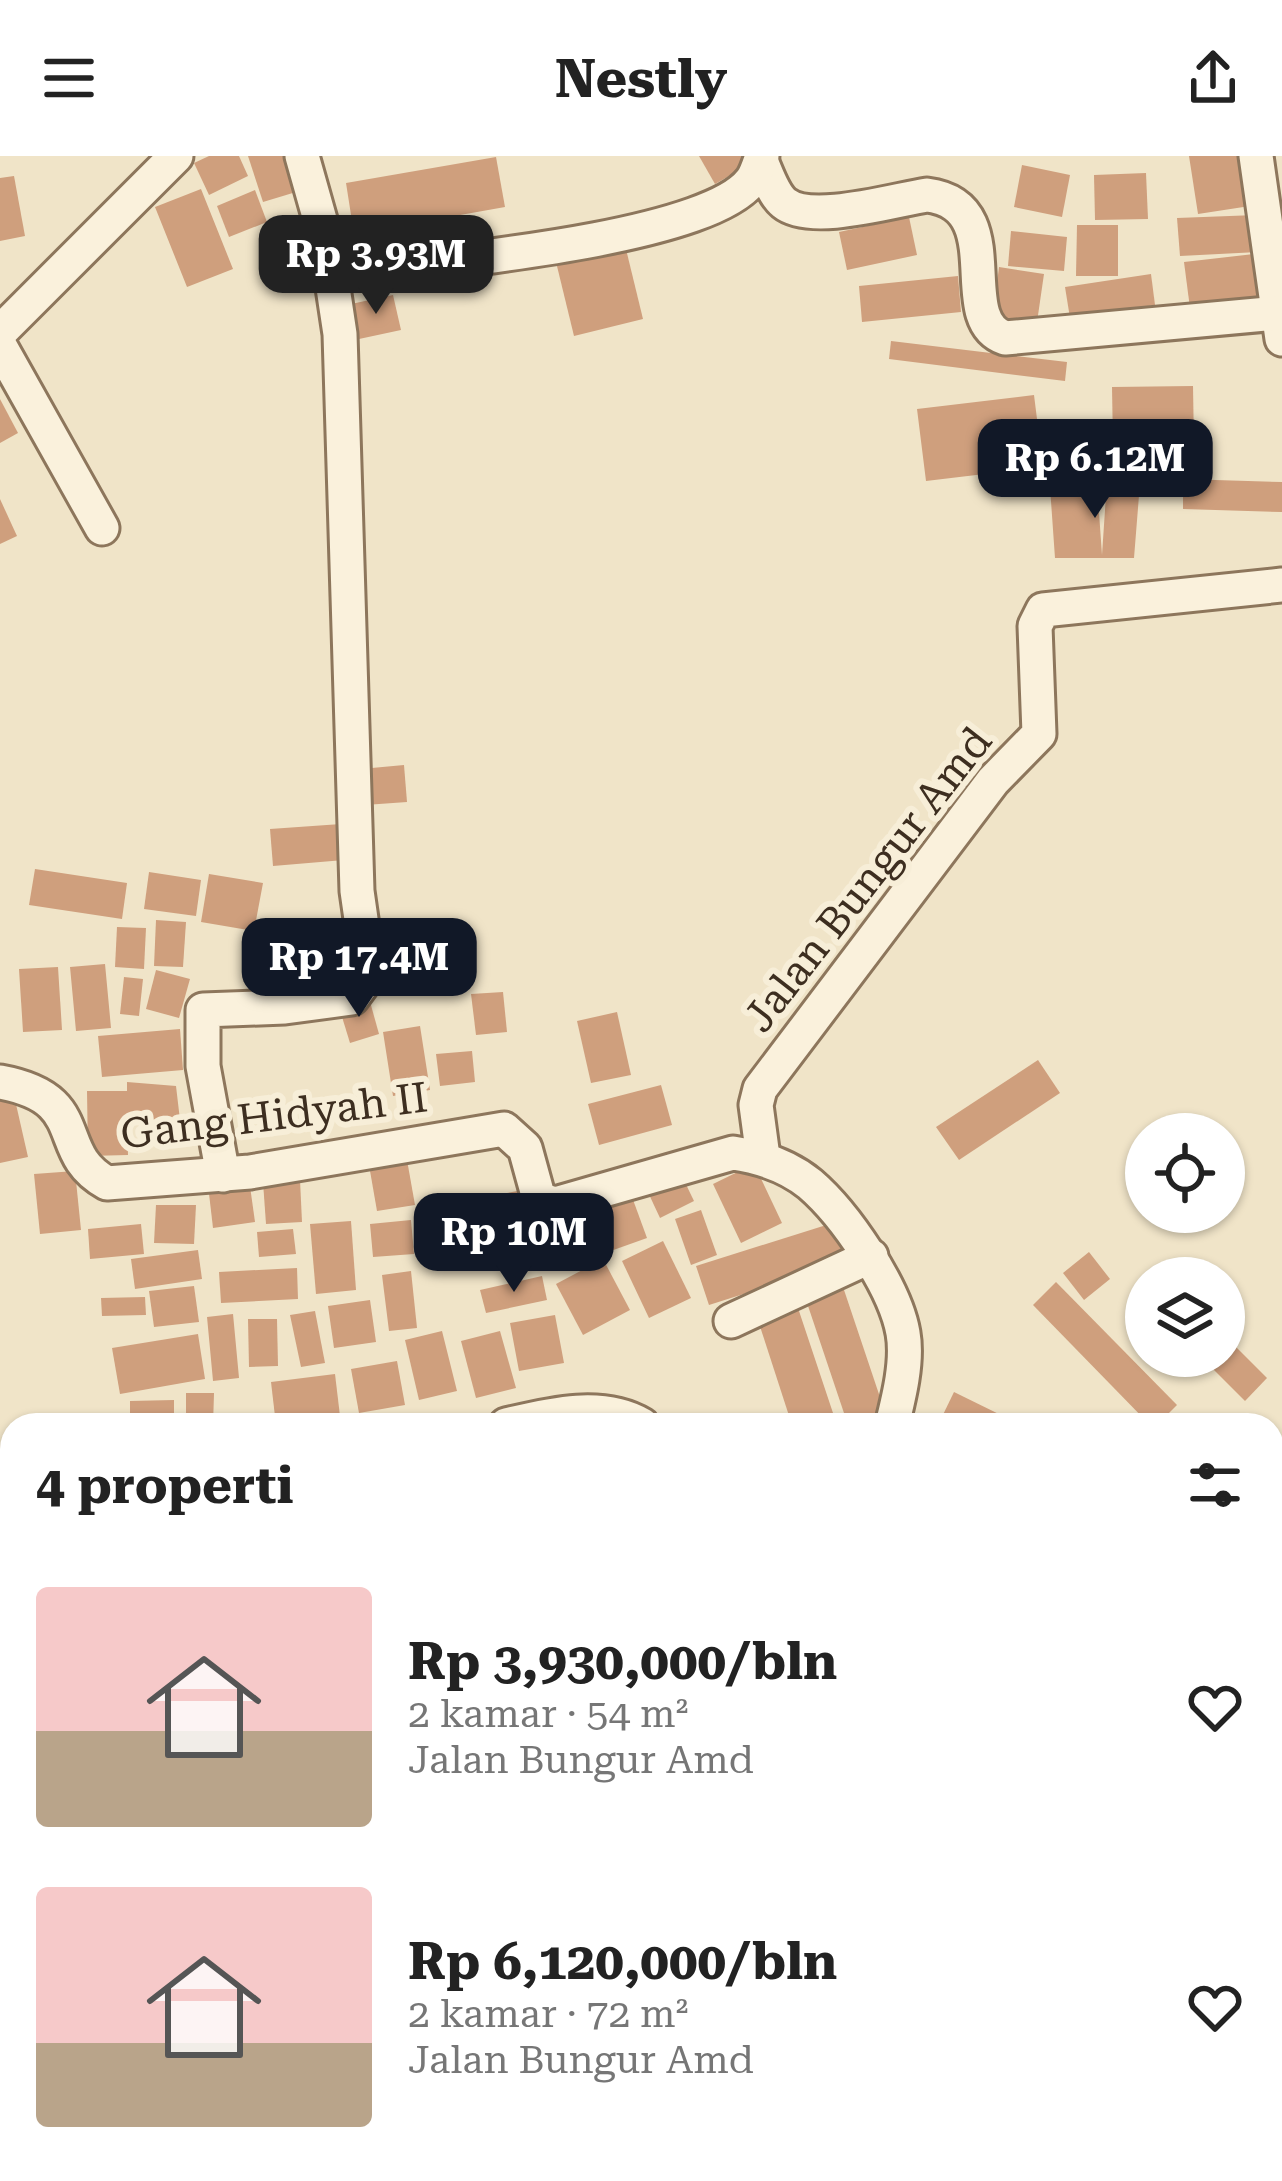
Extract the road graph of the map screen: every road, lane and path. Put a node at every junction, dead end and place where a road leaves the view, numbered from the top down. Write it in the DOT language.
graph roads {
  1 [pos="176,156"];
  2 [pos="302,156"];
  3 [pos="1256,156"];
  4 [pos="762,158"];
  5 [pos="333,275"];
  6 [pos="1280,326"];
  7 [pos="0,332"];
  8 [pos="0,346"];
  9 [pos="102,528"];
  10 [pos="1282,585"];
  11 [pos="0,1082"];
  12 [pos="763,1157"];
  13 [pos="223,1174"];
  14 [pos="871,1256"];
  15 [pos="730,1322"];
  16 [pos="895,1413"];
  1 -- 7 [label="street"];
  2 -- 5 [label="street"];
  3 -- 6 [label="street"];
  4 -- 5 [label="street"];
  4 -- 6 [label="street"];
  5 -- 13 [label="street"];
  8 -- 9 [label="street"];
  10 -- 12 [label="street, Jalan Bungur Amd"];
  11 -- 13 [label="street, Gang Hidyah II"];
  12 -- 13 [label="street, Gang Hidyah II"];
  12 -- 14 [label="street"];
  14 -- 15 [label="street"];
  14 -- 16 [label="street"];
}
